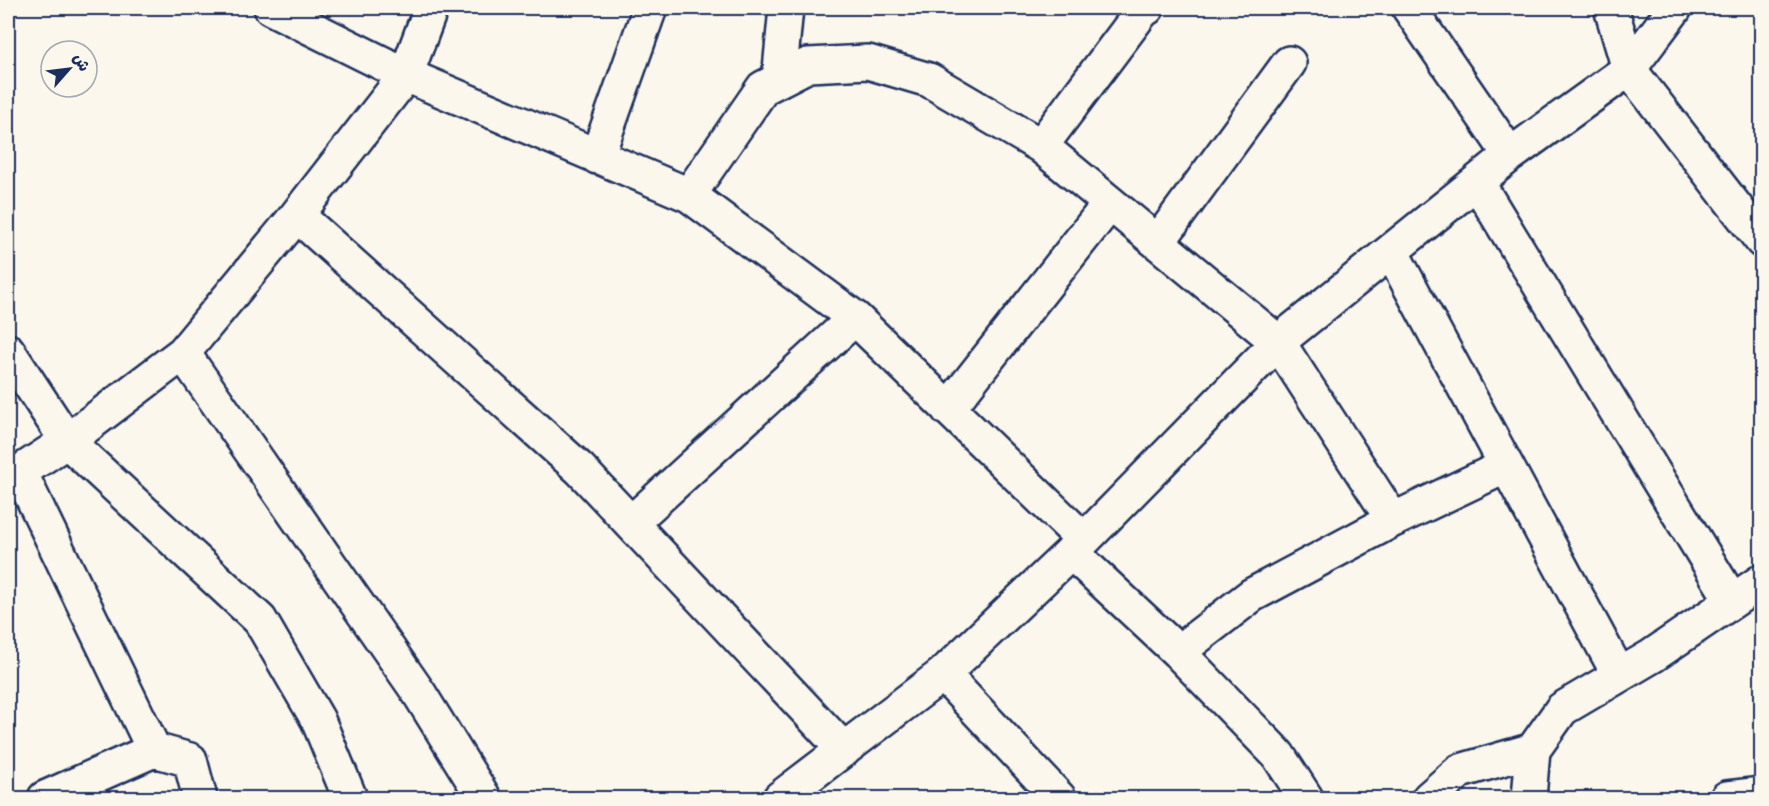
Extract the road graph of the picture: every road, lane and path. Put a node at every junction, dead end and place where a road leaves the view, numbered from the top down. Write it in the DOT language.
graph roads {
  1 [pos="272,8"];
  2 [pos="431,8"];
  3 [pos="650,8"];
  4 [pos="786,8"];
  5 [pos="1147,8"];
  6 [pos="1409,8"];
  7 [pos="1611,8"];
  8 [pos="1675,8"];
  9 [pos="1290,63"];
  10 [pos="1629,69"];
  11 [pos="406,75"];
  12 [pos="779,80"];
  13 [pos="1041,146"];
  14 [pos="1510,155"];
  15 [pos="597,156"];
  16 [pos="1477,182"];
  17 [pos="689,195"];
  18 [pos="1110,203"];
  19 [pos="297,215"];
  20 [pos="1761,241"];
  21 [pos="1158,242"];
  22 [pos="1391,251"];
  23 [pos="855,318"];
  24 [pos="1278,342"];
  25 [pos="8,351"];
  26 [pos="183,353"];
  27 [pos="948,409"];
  28 [pos="67,441"];
  29 [pos="1506,466"];
  30 [pos="14,474"];
  31 [pos="1393,520"];
  32 [pos="631,523"];
  33 [pos="1077,546"];
  34 [pos="1761,581"];
  35 [pos="1732,601"];
  36 [pos="1178,652"];
  37 [pos="943,675"];
  38 [pos="1619,675"];
  39 [pos="153,750"];
  40 [pos="844,750"];
  41 [pos="1533,750"];
  42 [pos="1761,794"];
  43 [pos="45,798"];
  44 [pos="200,798"];
  45 [pos="350,798"];
  46 [pos="484,798"];
  47 [pos="780,798"];
  48 [pos="1059,798"];
  49 [pos="1306,798"];
  50 [pos="1429,798"];
  51 [pos="1529,798"];
  52 [pos="1727,798"];
  1 -- 11 [label="street"];
  2 -- 11 [label="street"];
  3 -- 15 [label="street"];
  4 -- 12 [label="street"];
  5 -- 13 [label="street"];
  6 -- 14 [label="street"];
  7 -- 10 [label="street"];
  8 -- 10 [label="street"];
  9 -- 21 [label="street"];
  10 -- 14 [label="street"];
  10 -- 20 [label="street"];
  11 -- 15 [label="street"];
  11 -- 19 [label="street"];
  12 -- 13 [label="street"];
  12 -- 17 [label="street"];
  13 -- 18 [label="street"];
  14 -- 16 [label="street"];
  15 -- 17 [label="street"];
  16 -- 22 [label="street"];
  16 -- 35 [label="street"];
  17 -- 23 [label="street"];
  18 -- 21 [label="street"];
  18 -- 27 [label="street"];
  19 -- 26 [label="street"];
  19 -- 32 [label="street"];
  21 -- 24 [label="street"];
  22 -- 24 [label="street"];
  22 -- 29 [label="street"];
  23 -- 27 [label="street"];
  23 -- 32 [label="street"];
  24 -- 31 [label="street"];
  24 -- 33 [label="street"];
  25 -- 28 [label="street"];
  26 -- 28 [label="street"];
  26 -- 46 [label="street"];
  27 -- 33 [label="street"];
  28 -- 30 [label="street"];
  28 -- 45 [label="street"];
  29 -- 31 [label="street"];
  29 -- 38 [label="street"];
  30 -- 39 [label="street"];
  31 -- 36 [label="street"];
  32 -- 40 [label="street"];
  33 -- 36 [label="street"];
  33 -- 37 [label="street"];
  34 -- 35 [label="street"];
  35 -- 38 [label="street"];
  36 -- 49 [label="street"];
  37 -- 40 [label="street"];
  37 -- 48 [label="street"];
  38 -- 41 [label="street"];
  39 -- 43 [label="street"];
  39 -- 44 [label="street"];
  40 -- 47 [label="street"];
  41 -- 50 [label="street"];
  41 -- 51 [label="street"];
  42 -- 52 [label="street"];
}
